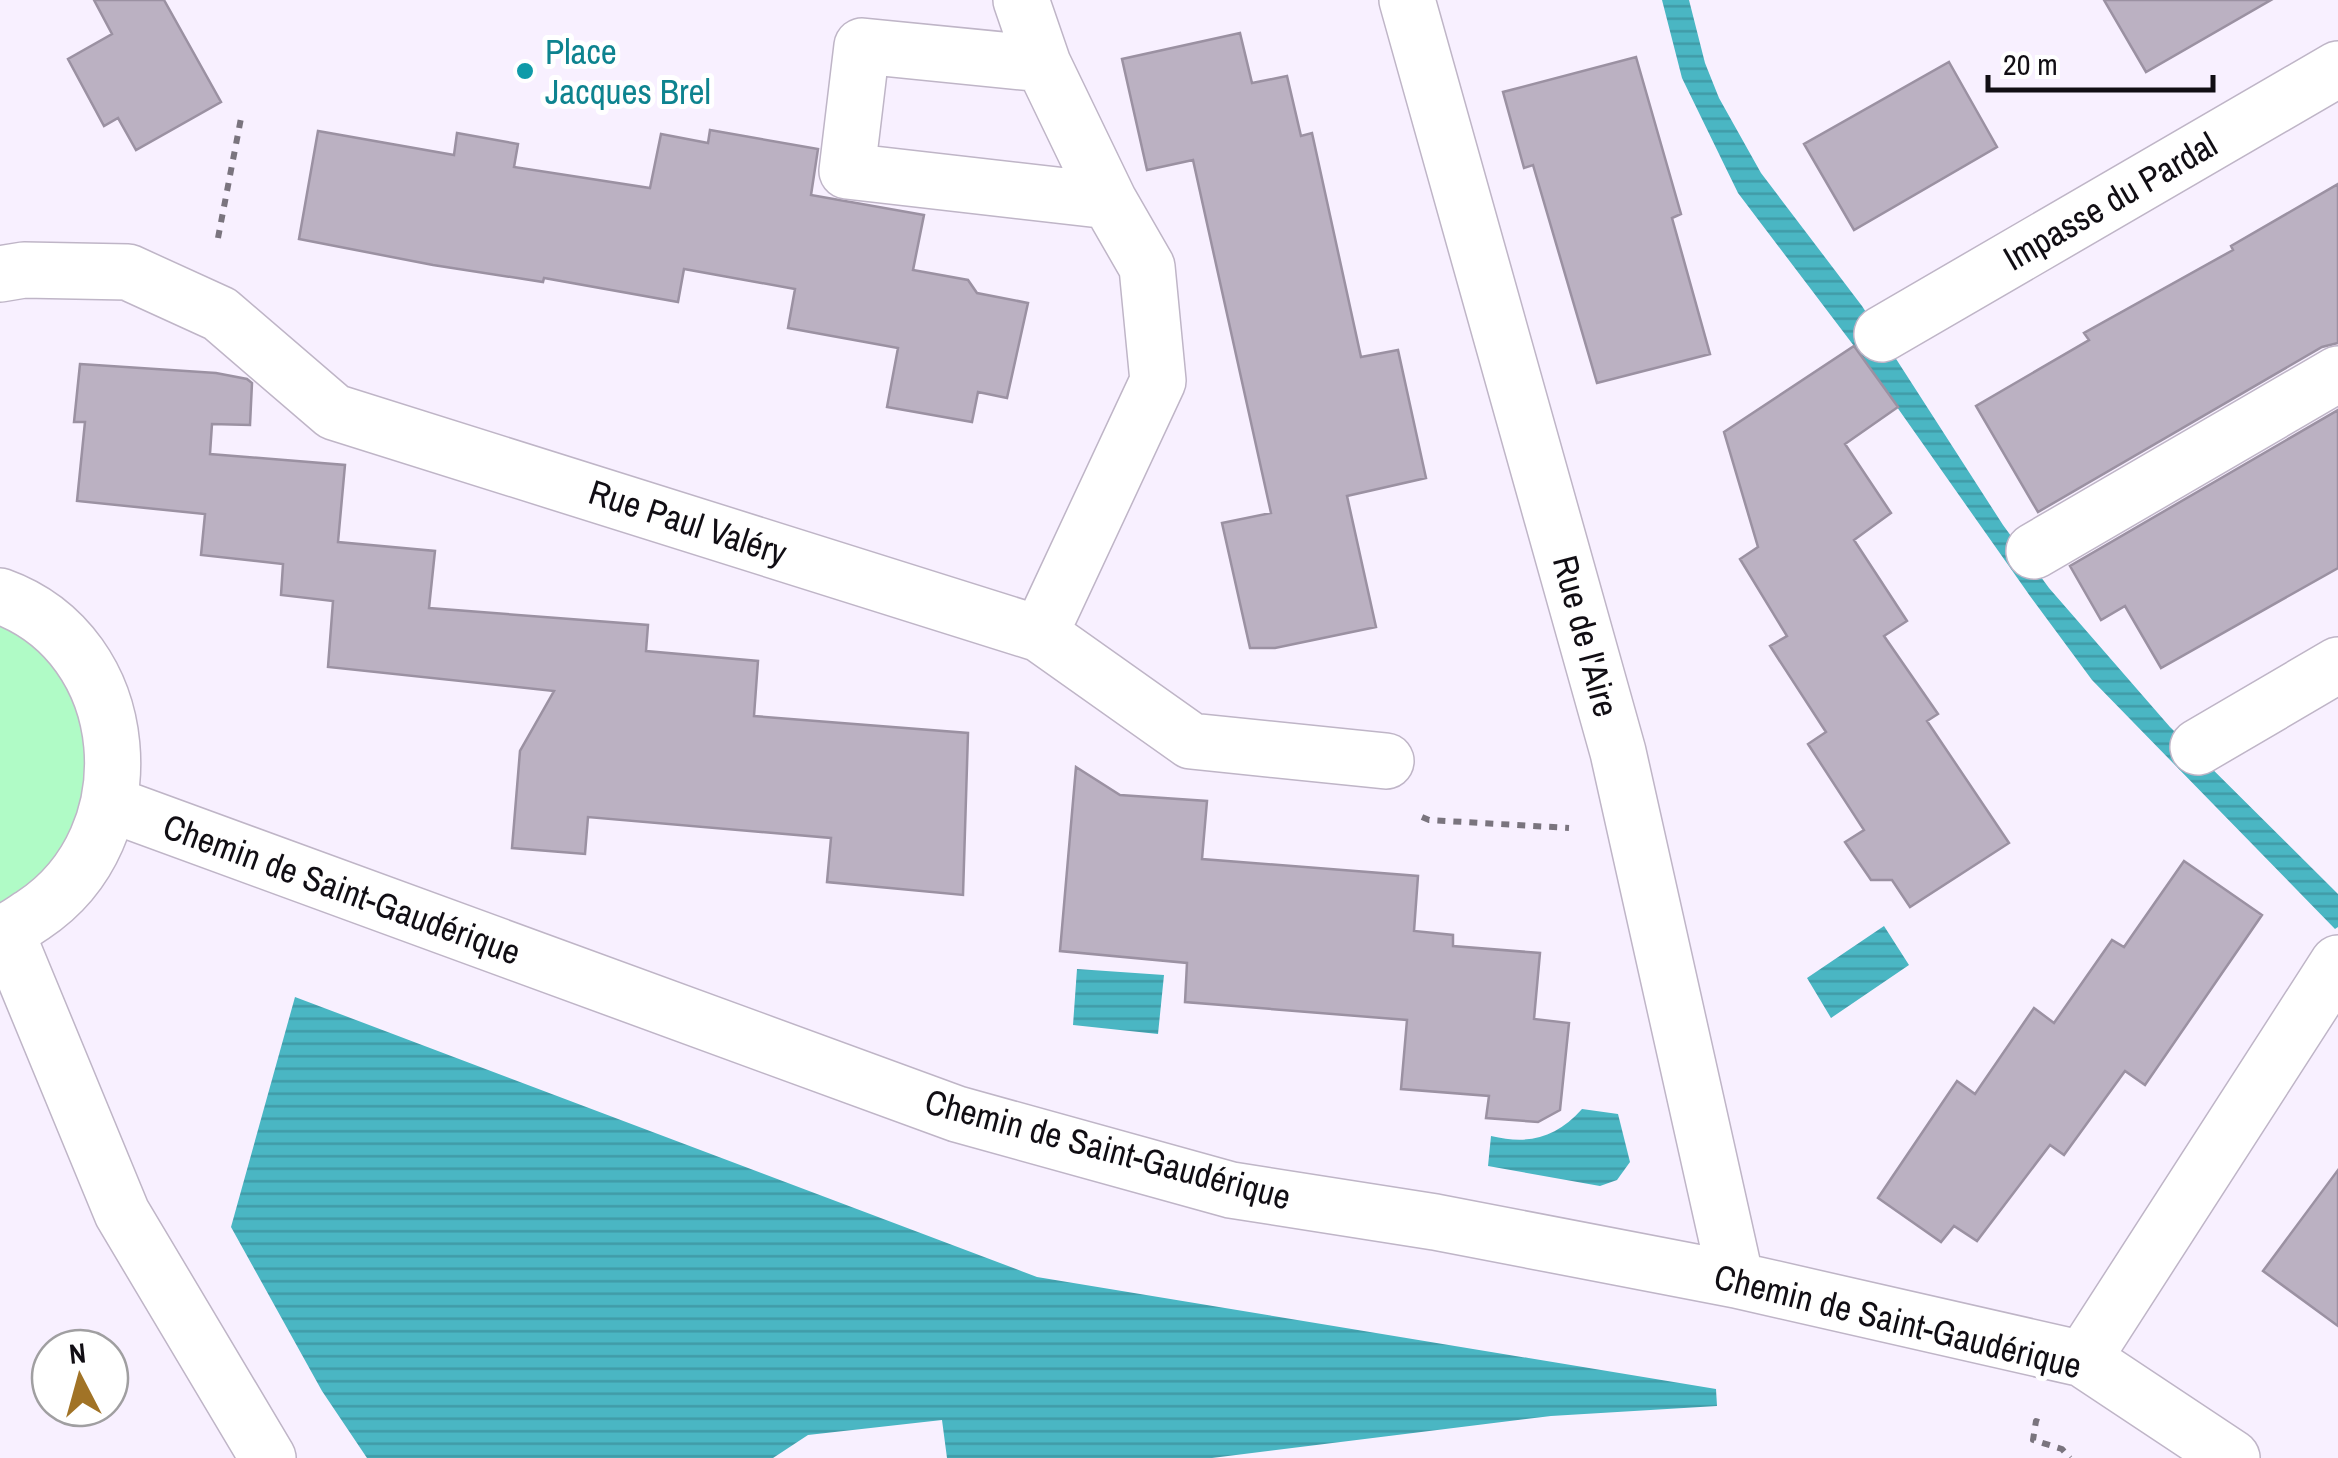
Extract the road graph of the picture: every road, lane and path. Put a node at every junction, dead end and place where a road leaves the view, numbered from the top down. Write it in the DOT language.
graph roads {
  1 [pos="1021,0"];
  2 [pos="1407,0"];
  3 [pos="1044,64"];
  4 [pos="2338,69"];
  5 [pos="242,112"];
  6 [pos="1109,201"];
  7 [pos="0,274"];
  8 [pos="157,285"];
  9 [pos="1882,334"];
  10 [pos="2338,374"];
  11 [pos="2034,551"];
  12 [pos="0,596"];
  13 [pos="1040,634"];
  14 [pos="2338,665"];
  15 [pos="2198,747"];
  16 [pos="1386,761"];
  17 [pos="110,804"];
  18 [pos="1586,828"];
  19 [pos="3,933"];
  20 [pos="2338,964"];
  21 [pos="1736,1280"];
  22 [pos="2084,1359"];
  23 [pos="2052,1426"];
  24 [pos="268,1458"];
  25 [pos="2070,1458"];
  26 [pos="2232,1458"];
  1 -- 3 [label="street"];
  2 -- 21 [label="street, Rue de l'Aire"];
  3 -- 6 [label="street"];
  3 -- 6 [label="street"];
  4 -- 9 [label="street, Impasse du Pardal"];
  5 -- 8 [label="path"];
  6 -- 13 [label="street"];
  7 -- 8 [label="street, Rue Paul Valéry"];
  8 -- 13 [label="street, Rue Paul Valéry"];
  10 -- 11 [label="street"];
  12 -- 17 [label="street"];
  13 -- 16 [label="street, Rue Paul Valéry"];
  14 -- 15 [label="street"];
  16 -- 18 [label="path"];
  17 -- 19 [label="street"];
  17 -- 21 [label="street, Chemin de Saint-Gaudérique"];
  19 -- 24 [label="street"];
  20 -- 22 [label="street"];
  21 -- 22 [label="street, Chemin de Saint-Gaudérique"];
  22 -- 26 [label="street, Chemin de Saint-Gaudérique"];
  23 -- 25 [label="path"];
}
